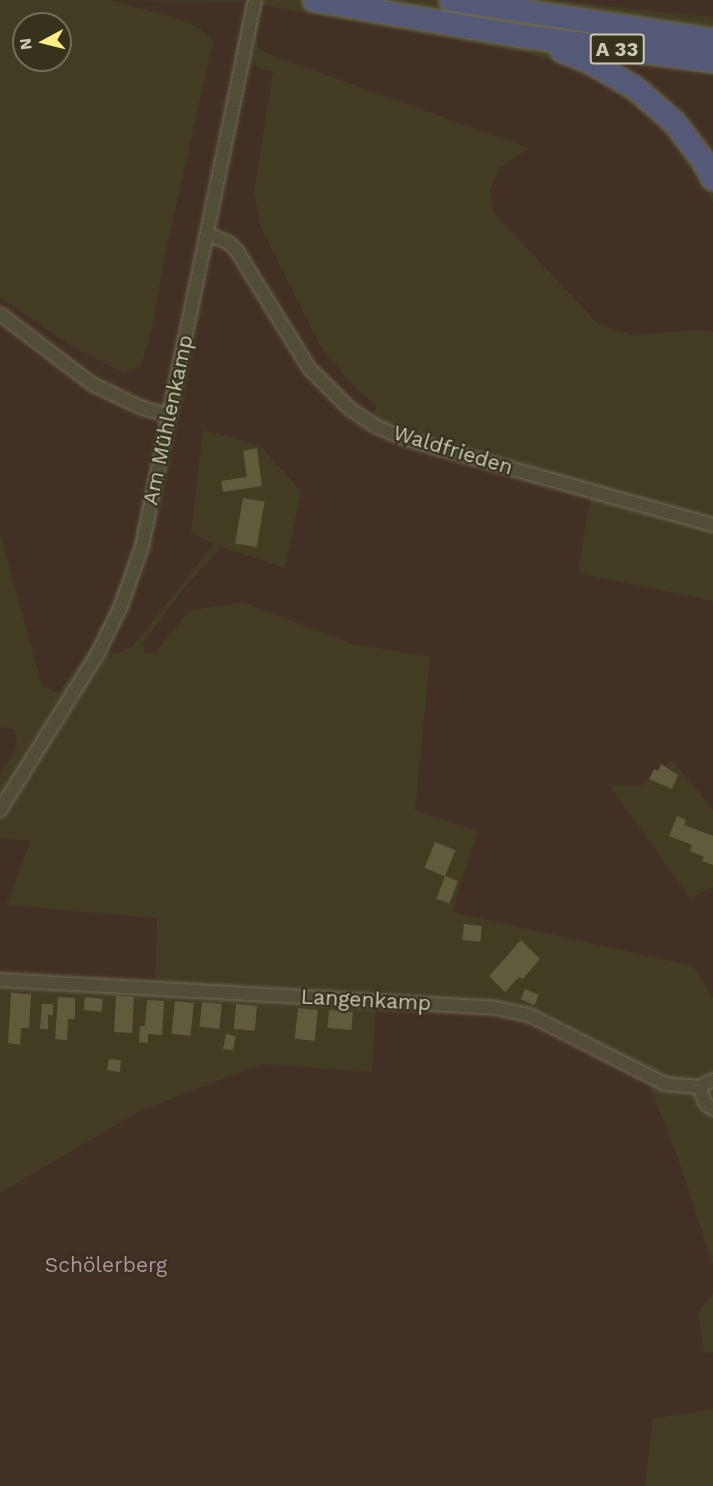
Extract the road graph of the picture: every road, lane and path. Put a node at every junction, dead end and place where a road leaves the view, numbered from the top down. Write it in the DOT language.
graph roads {
  1 [pos="255,0"];
  2 [pos="314,0"];
  3 [pos="451,0"];
  4 [pos="521,36"];
  5 [pos="708,39"];
  6 [pos="713,61"];
  7 [pos="713,179"];
  8 [pos="207,234"];
  9 [pos="0,314"];
  10 [pos="169,416"];
  11 [pos="713,525"];
  12 [pos="0,810"];
  13 [pos="0,980"];
  14 [pos="713,1080"];
  15 [pos="699,1087"];
  16 [pos="713,1109"];
  1 -- 8 [label="street, Am Mühlenkamp"];
  2 -- 4 [label="highway, A 33"];
  3 -- 5 [label="highway, A 33"];
  4 -- 6 [label="highway, A 33"];
  4 -- 7 [label="highway"];
  8 -- 10 [label="street, Am Mühlenkamp"];
  8 -- 11 [label="street, Waldfrieden"];
  9 -- 10 [label="street"];
  10 -- 12 [label="street, Am Mühlenkamp"];
  13 -- 15 [label="street, Langenkamp"];
  14 -- 15 [label="street"];
  15 -- 16 [label="street"];
}
